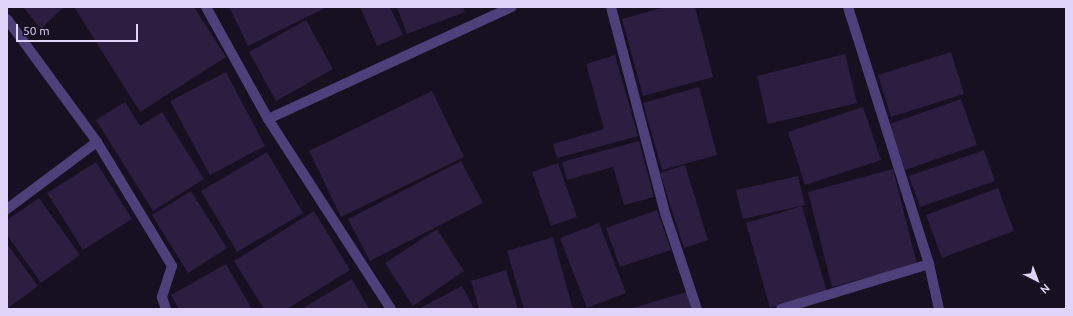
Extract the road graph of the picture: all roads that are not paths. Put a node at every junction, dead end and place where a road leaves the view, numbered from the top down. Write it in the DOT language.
graph roads {
  1 [pos="206,7"];
  2 [pos="512,7"];
  3 [pos="612,7"];
  4 [pos="848,7"];
  5 [pos="7,19"];
  6 [pos="268,118"];
  7 [pos="97,142"];
  8 [pos="7,209"];
  9 [pos="929,264"];
  10 [pos="166,309"];
  11 [pos="391,309"];
  12 [pos="697,309"];
  13 [pos="781,309"];
  14 [pos="939,309"];
  1 -- 6 [label="street"];
  2 -- 6 [label="street"];
  3 -- 12 [label="street"];
  4 -- 9 [label="street"];
  5 -- 7 [label="street"];
  6 -- 11 [label="street"];
  7 -- 8 [label="street"];
  7 -- 10 [label="street"];
  9 -- 13 [label="street"];
  9 -- 14 [label="street"];
}
